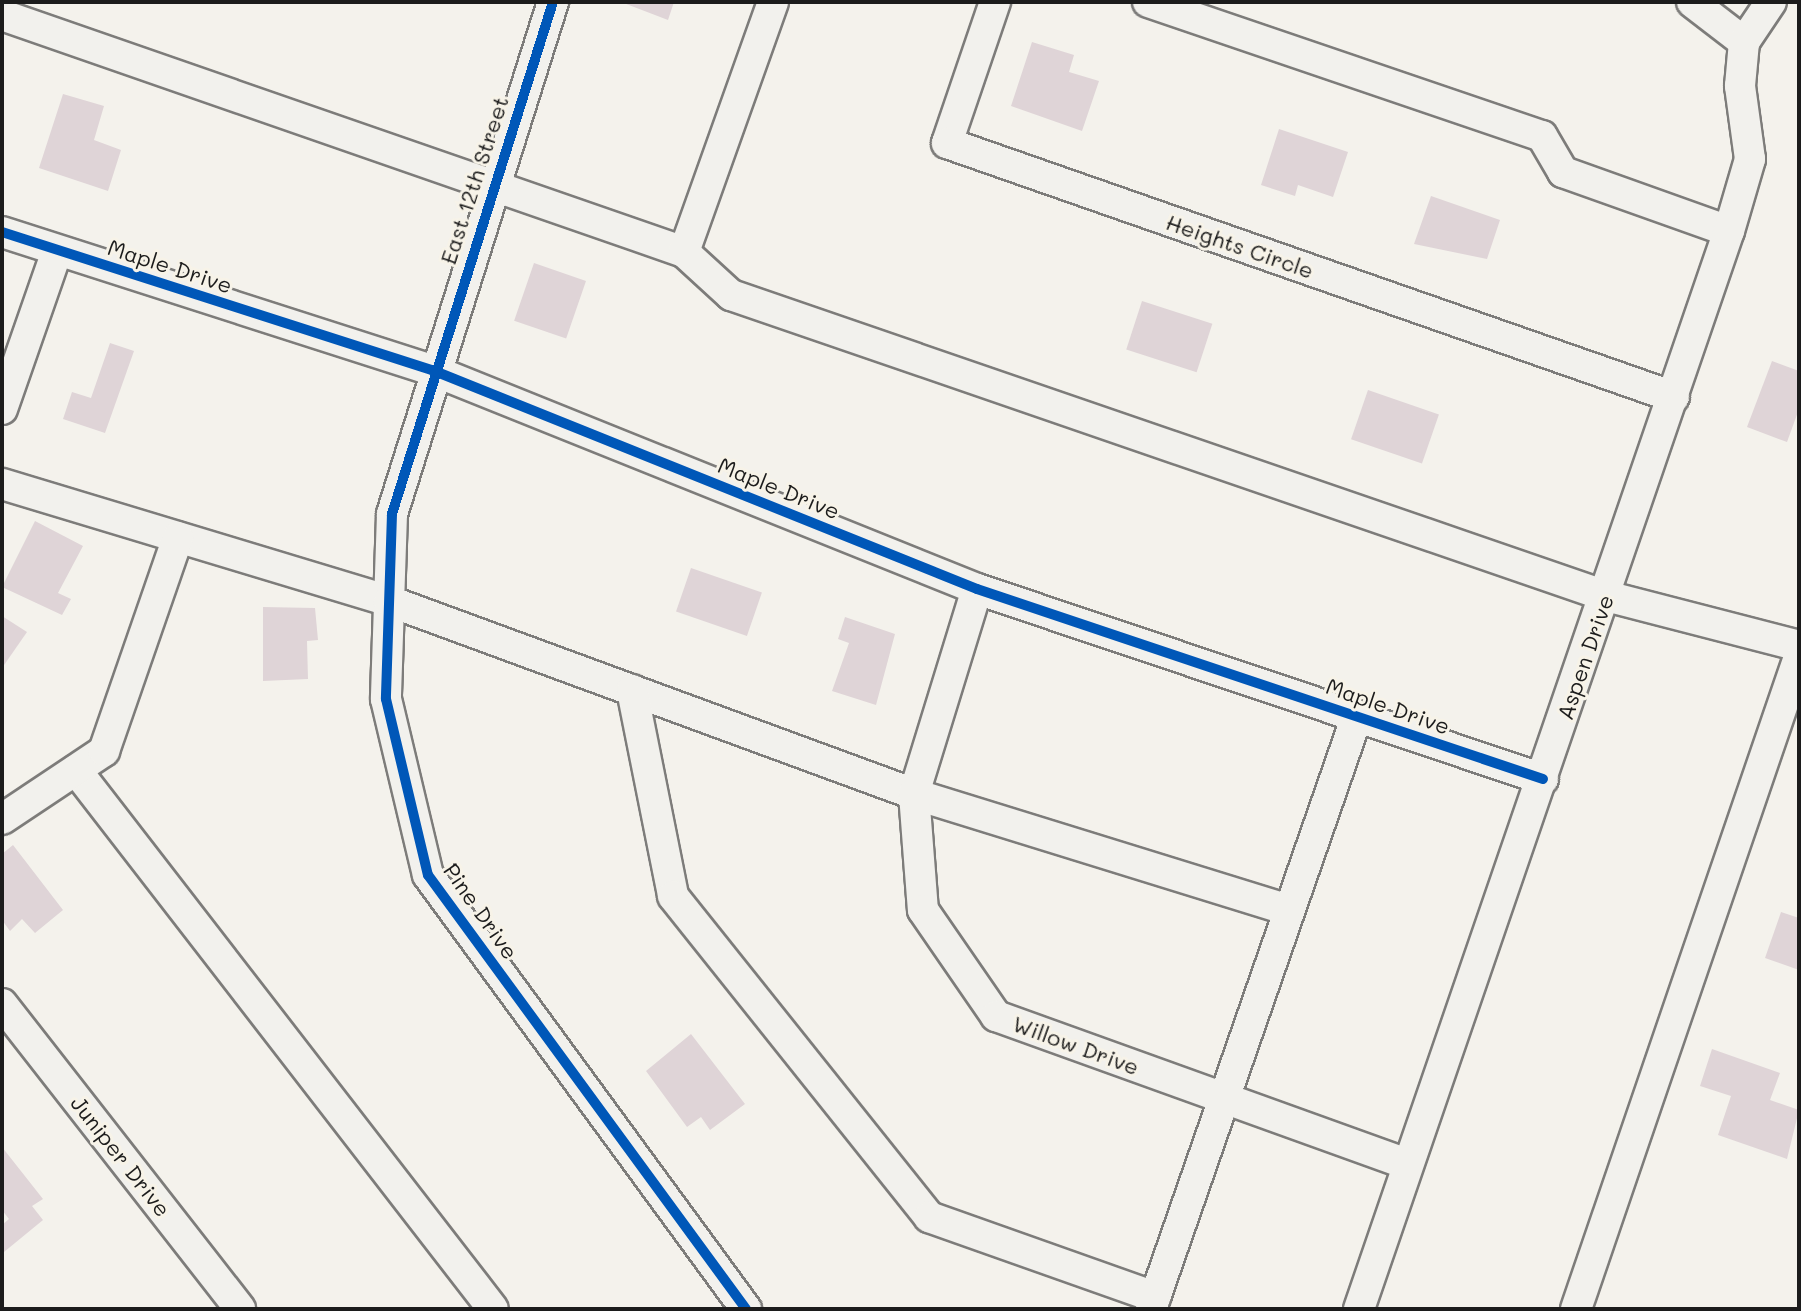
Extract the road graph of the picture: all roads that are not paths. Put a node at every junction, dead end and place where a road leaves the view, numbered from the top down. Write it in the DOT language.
graph roads {
  1 [pos="553,2"];
  2 [pos="773,2"];
  3 [pos="995,2"];
  4 [pos="1148,2"];
  5 [pos="1692,2"];
  6 [pos="1771,2"];
  7 [pos="2,15"];
  8 [pos="1744,42"];
  9 [pos="494,182"];
  10 [pos="1729,231"];
  11 [pos="2,232"];
  12 [pos="57,251"];
  13 [pos="684,252"];
  14 [pos="432,370"];
  15 [pos="1674,397"];
  16 [pos="2,409"];
  17 [pos="2,484"];
  18 [pos="178,537"];
  19 [pos="977,589"];
  20 [pos="1606,596"];
  21 [pos="389,601"];
  22 [pos="1799,646"];
  23 [pos="1799,657"];
  24 [pos="632,690"];
  25 [pos="1357,716"];
  26 [pos="76,770"];
  27 [pos="1543,779"];
  28 [pos="914,794"];
  29 [pos="2,819"];
  30 [pos="1288,910"];
  31 [pos="2,1004"];
  32 [pos="1221,1097"];
  33 [pos="1407,1164"];
  34 [pos="1153,1303"];
  35 [pos="240,1309"];
  36 [pos="493,1309"];
  37 [pos="746,1309"];
  38 [pos="1359,1309"];
  39 [pos="1576,1309"];
  1 -- 9 [label="street, East 12th Street"];
  2 -- 13 [label="street"];
  3 -- 15 [label="street, Heights Circle"];
  4 -- 10 [label="street"];
  5 -- 8 [label="street"];
  6 -- 8 [label="street, Aspen Drive"];
  7 -- 9 [label="street"];
  8 -- 10 [label="street, Aspen Drive"];
  9 -- 13 [label="street"];
  9 -- 14 [label="street, East 12th Street"];
  10 -- 15 [label="street, Aspen Drive"];
  11 -- 12 [label="street, Maple Drive"];
  12 -- 14 [label="street, Maple Drive"];
  12 -- 16 [label="street"];
  13 -- 20 [label="street"];
  14 -- 19 [label="street, Maple Drive"];
  14 -- 21 [label="street, Pine Drive"];
  15 -- 20 [label="street, Aspen Drive"];
  17 -- 18 [label="street"];
  18 -- 21 [label="street"];
  18 -- 26 [label="street"];
  19 -- 25 [label="street, Maple Drive"];
  19 -- 28 [label="street, Willow Drive"];
  20 -- 22 [label="street"];
  20 -- 27 [label="street, Aspen Drive"];
  21 -- 24 [label="street"];
  21 -- 37 [label="street, Pine Drive"];
  23 -- 39 [label="street"];
  24 -- 28 [label="street"];
  24 -- 34 [label="street"];
  25 -- 27 [label="street, Maple Drive"];
  25 -- 30 [label="street"];
  26 -- 29 [label="street"];
  26 -- 36 [label="street"];
  27 -- 33 [label="street, Aspen Drive"];
  28 -- 30 [label="street"];
  28 -- 32 [label="street, Willow Drive"];
  30 -- 32 [label="street"];
  31 -- 35 [label="street, Juniper Drive"];
  32 -- 33 [label="street, Willow Drive"];
  32 -- 34 [label="street"];
  33 -- 38 [label="street, Aspen Drive"];
}
